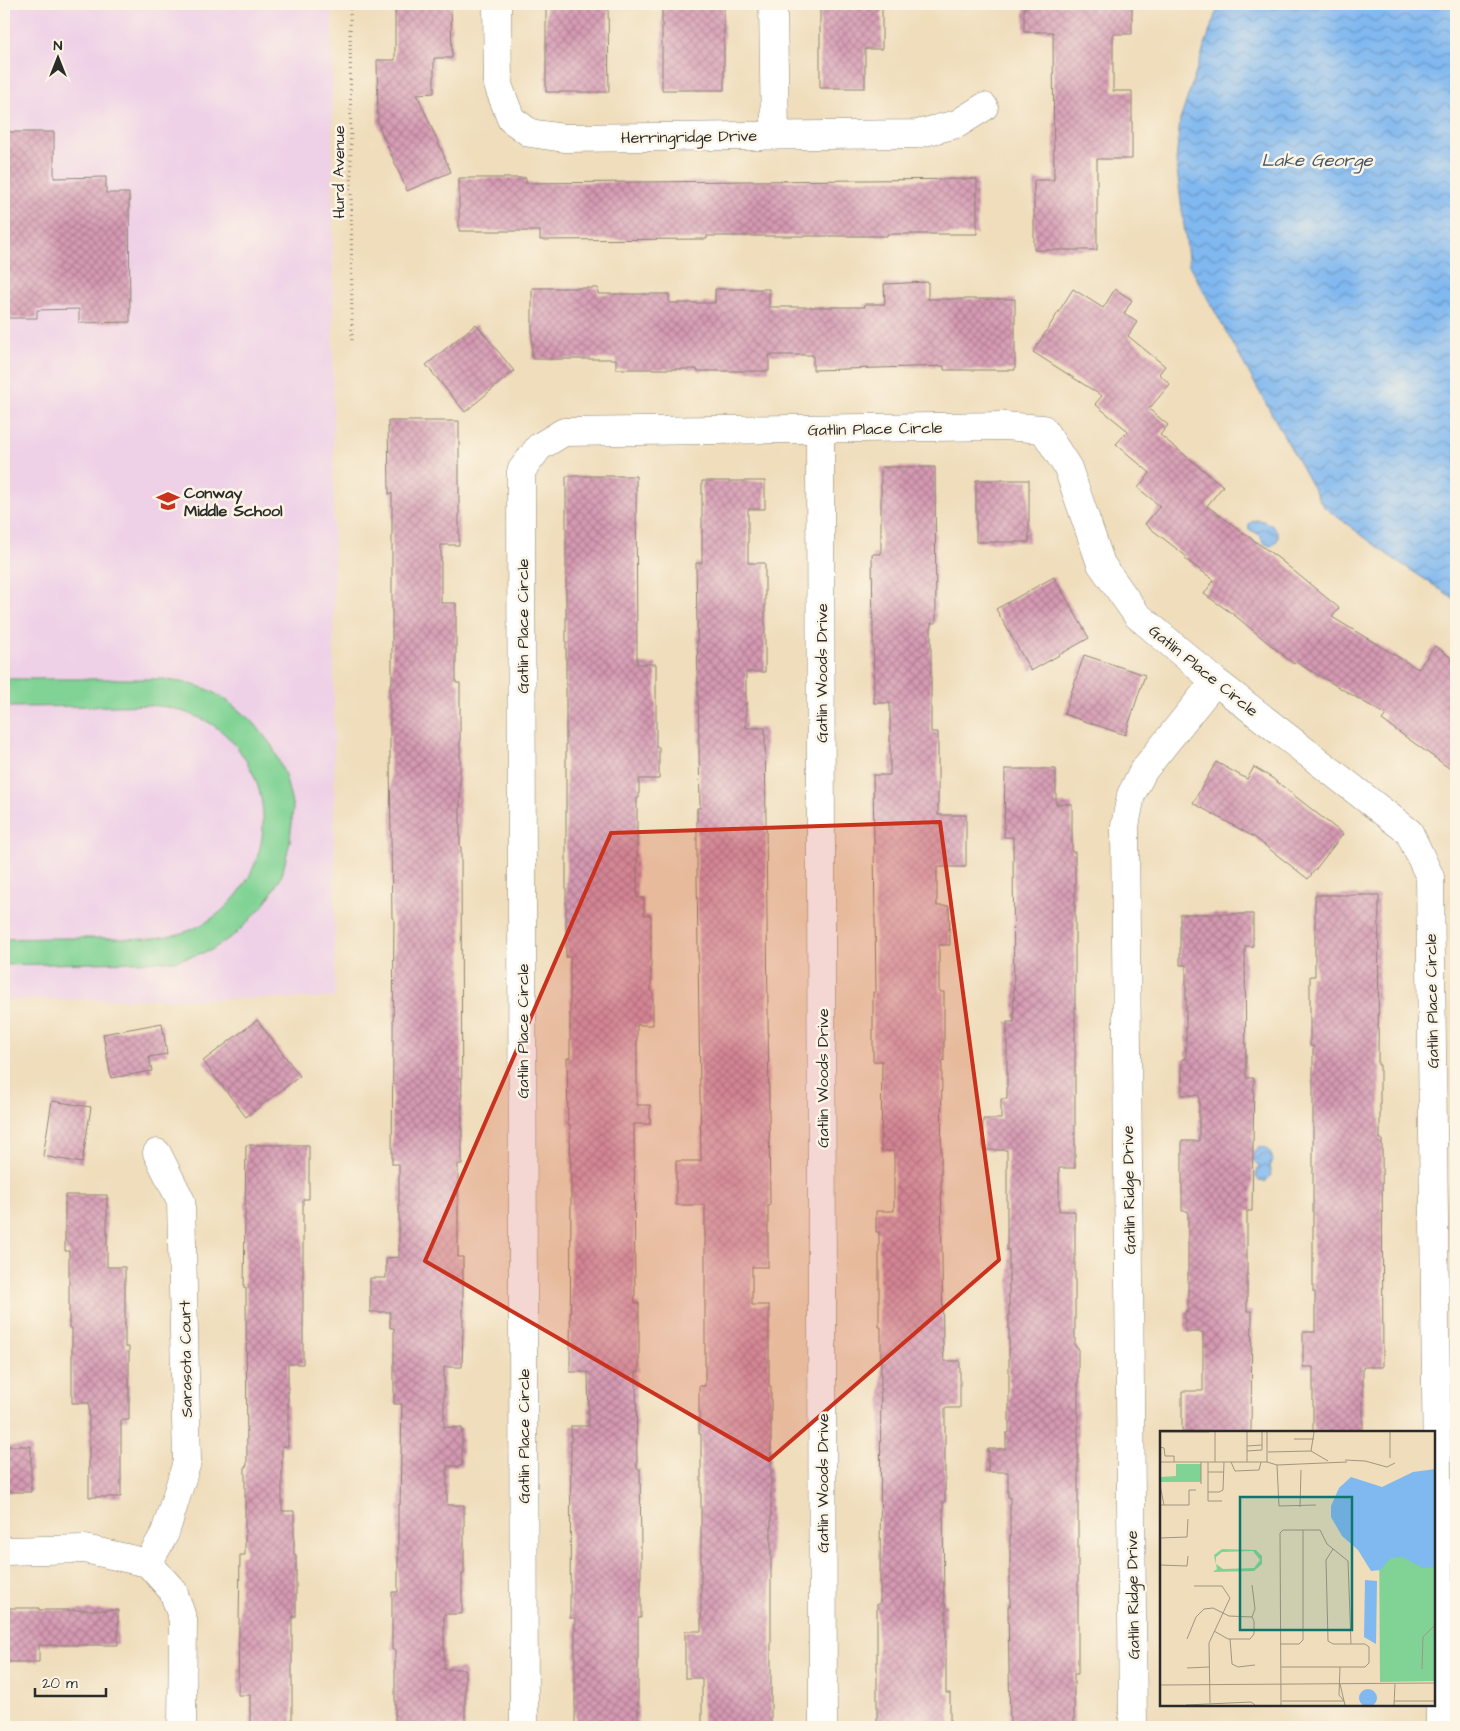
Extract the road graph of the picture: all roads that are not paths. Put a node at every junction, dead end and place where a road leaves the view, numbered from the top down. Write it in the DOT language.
graph roads {
  1 [pos="497,4"];
  2 [pos="773,4"];
  3 [pos="984,106"];
  4 [pos="775,136"];
  5 [pos="820,429"];
  6 [pos="1216,681"];
  7 [pos="157,1153"];
  8 [pos="4,1551"];
  9 [pos="148,1563"];
  10 [pos="182,1727"];
  11 [pos="524,1727"];
  12 [pos="823,1727"];
  13 [pos="1133,1727"];
  14 [pos="1440,1727"];
  1 -- 4 [label="street, Herringridge Drive"];
  2 -- 4 [label="street"];
  3 -- 4 [label="street, Herringridge Drive"];
  5 -- 6 [label="street, Gatlin Place Circle"];
  5 -- 11 [label="street, Gatlin Place Circle"];
  5 -- 12 [label="street, Gatlin Woods Drive"];
  6 -- 13 [label="street, Gatlin Ridge Drive"];
  6 -- 14 [label="street, Gatlin Place Circle"];
  7 -- 9 [label="street, Sarasota Court"];
  8 -- 9 [label="street"];
  9 -- 10 [label="street"];
}
